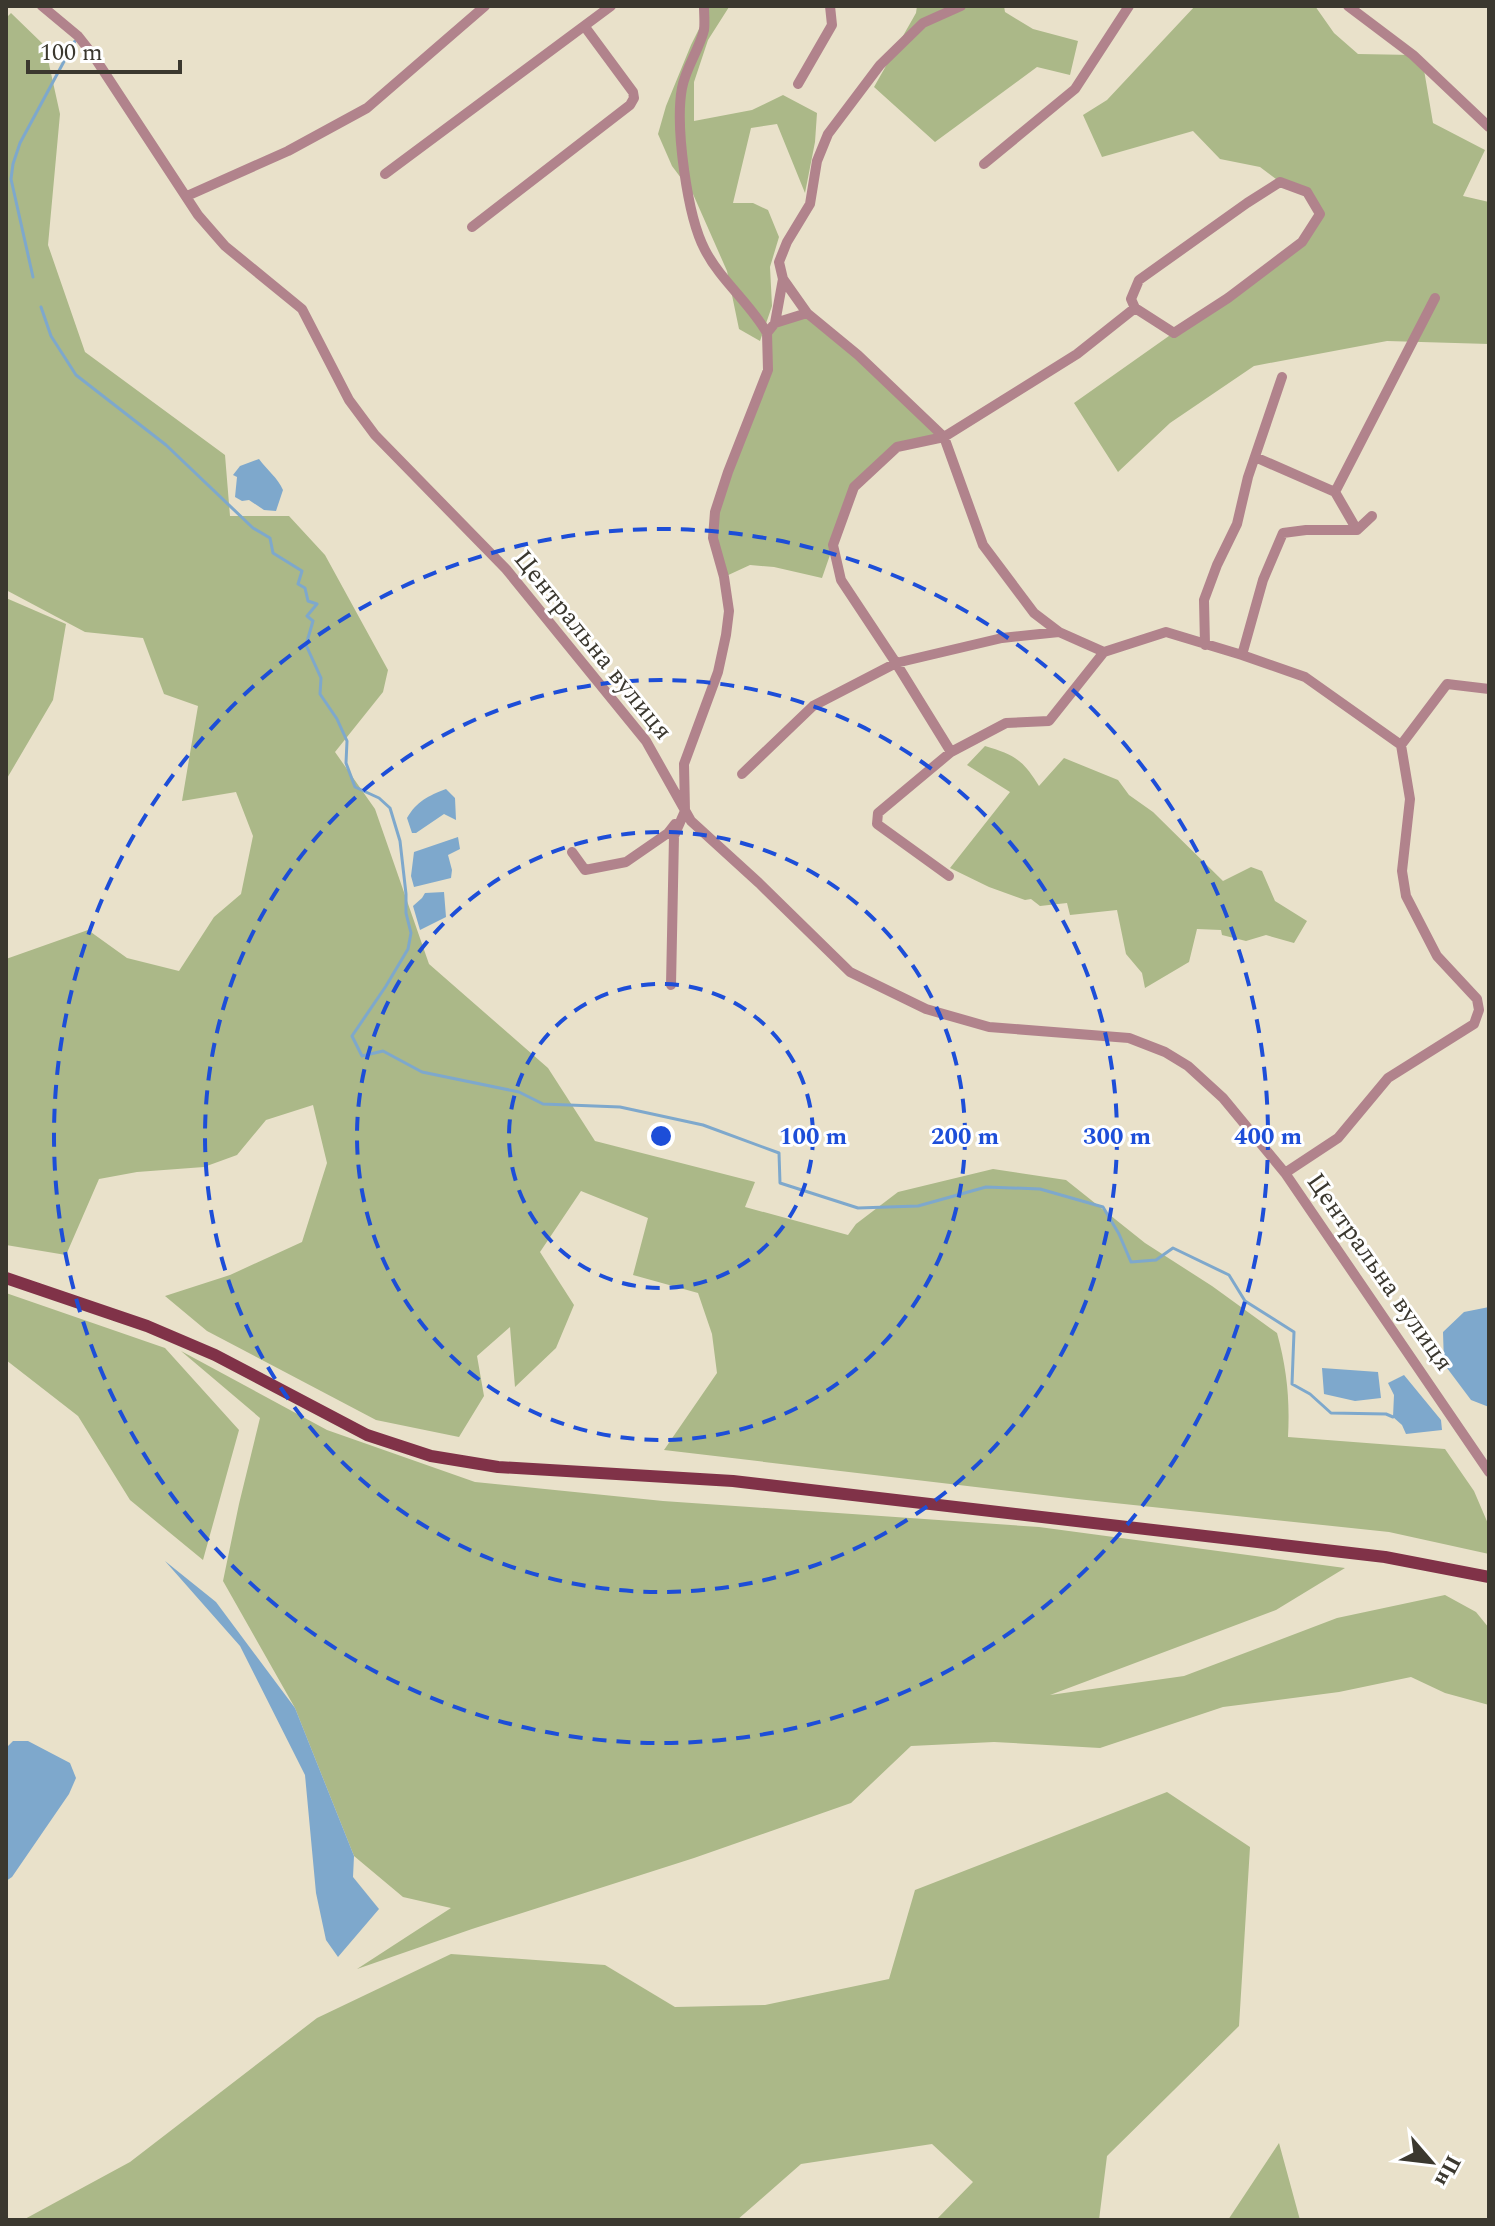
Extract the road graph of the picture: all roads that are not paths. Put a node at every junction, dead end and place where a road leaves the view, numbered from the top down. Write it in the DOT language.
graph roads {
  1 [pos="42,6"];
  2 [pos="485,6"];
  3 [pos="611,6"];
  4 [pos="704,6"];
  5 [pos="830,6"];
  6 [pos="961,6"];
  7 [pos="1129,6"];
  8 [pos="1348,6"];
  9 [pos="1371,6"];
  10 [pos="1361,16"];
  11 [pos="585,27"];
  12 [pos="798,84"];
  13 [pos="1489,127"];
  14 [pos="984,164"];
  15 [pos="385,174"];
  16 [pos="187,196"];
  17 [pos="472,227"];
  18 [pos="783,279"];
  19 [pos="1435,298"];
  20 [pos="1135,308"];
  21 [pos="807,313"];
  22 [pos="775,323"];
  23 [pos="767,333"];
  24 [pos="1282,377"];
  25 [pos="944,437"];
  26 [pos="1255,457"];
  27 [pos="1335,492"];
  28 [pos="1372,516"];
  29 [pos="1357,530"];
  30 [pos="1059,632"];
  31 [pos="1205,645"];
  32 [pos="1104,652"];
  33 [pos="1242,655"];
  34 [pos="896,663"];
  35 [pos="1489,689"];
  36 [pos="1401,745"];
  37 [pos="951,752"];
  38 [pos="742,774"];
  39 [pos="685,811"];
  40 [pos="572,852"];
  41 [pos="949,876"];
  42 [pos="671,985"];
  43 [pos="1285,1173"];
  44 [pos="6,1278"];
  45 [pos="1489,1472"];
  46 [pos="1489,1577"];
  1 -- 16 [label="street, Центральна вулиця"];
  2 -- 16 [label="street"];
  3 -- 11 [label="street"];
  4 -- 23 [label="street"];
  5 -- 12 [label="street"];
  6 -- 18 [label="street"];
  7 -- 14 [label="street"];
  8 -- 10 [label="street"];
  9 -- 10 [label="street"];
  10 -- 13 [label="street"];
  11 -- 15 [label="street"];
  11 -- 17 [label="street"];
  16 -- 39 [label="street, Центральна вулиця"];
  18 -- 21 [label="street"];
  18 -- 22 [label="street"];
  19 -- 27 [label="street"];
  20 -- 20 [label="street"];
  20 -- 25 [label="street"];
  21 -- 22 [label="street"];
  21 -- 25 [label="street"];
  22 -- 23 [label="street"];
  23 -- 39 [label="street"];
  24 -- 26 [label="street"];
  25 -- 30 [label="street"];
  25 -- 34 [label="street"];
  26 -- 27 [label="street"];
  26 -- 31 [label="street"];
  27 -- 29 [label="street"];
  28 -- 29 [label="street"];
  29 -- 33 [label="street"];
  30 -- 32 [label="street"];
  30 -- 34 [label="street"];
  31 -- 32 [label="street"];
  31 -- 33 [label="street"];
  32 -- 37 [label="street"];
  33 -- 36 [label="street"];
  34 -- 37 [label="street"];
  34 -- 38 [label="street"];
  35 -- 36 [label="street"];
  36 -- 43 [label="street"];
  37 -- 41 [label="street"];
  39 -- 40 [label="street"];
  39 -- 42 [label="street"];
  39 -- 43 [label="street, Центральна вулиця"];
  43 -- 45 [label="street, Центральна вулиця"];
  44 -- 46 [label="main road"];
}
